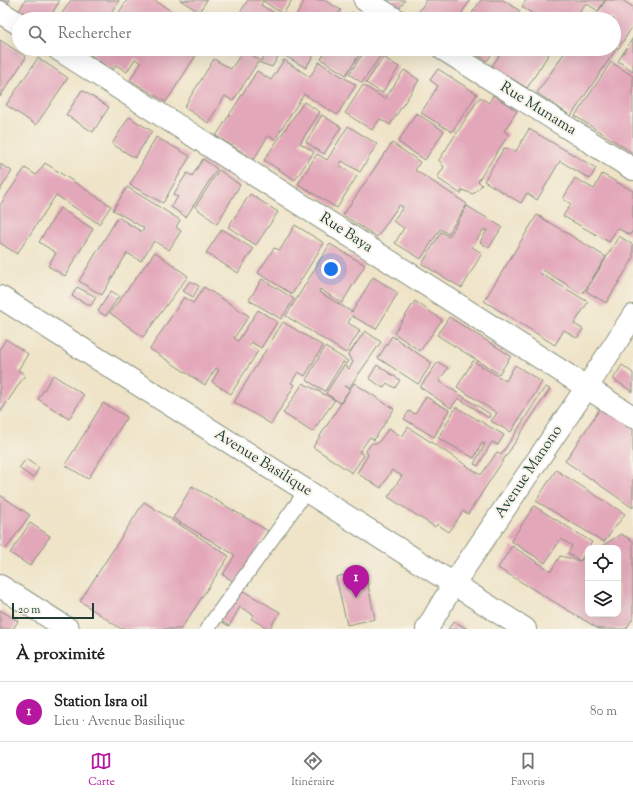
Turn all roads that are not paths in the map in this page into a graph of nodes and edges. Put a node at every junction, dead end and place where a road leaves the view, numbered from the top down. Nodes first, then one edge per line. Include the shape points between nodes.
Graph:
1 (365, 0) edge
2 (0, 12) edge
3 (384, 12) edge
4 (12, 20) edge
5 (69, 56) edge
6 (454, 56) edge
7 (633, 169) edge
8 (0, 297) edge
9 (633, 316) edge
10 (587, 387) junction
11 (633, 417) edge
12 (306, 490) junction
13 (454, 583) junction
14 (0, 586) edge
15 (68, 629) edge
16 (207, 629) edge
17 (426, 629) edge
18 (525, 629) edge

1 - 3 street
2 - 4 street
5 - 10 street, Rue Baya
6 - 7 street, Rue Munama
8 - 12 street, Avenue Basilique
9 - 10 street, Avenue Manono
10 - 11 street, Rue Baya
10 - 13 street, Avenue Manono
12 - 13 street, Avenue Basilique
12 - 16 lane
13 - 17 street, Avenue Manono
13 - 18 street, Avenue Basilique
14 - 15 street

